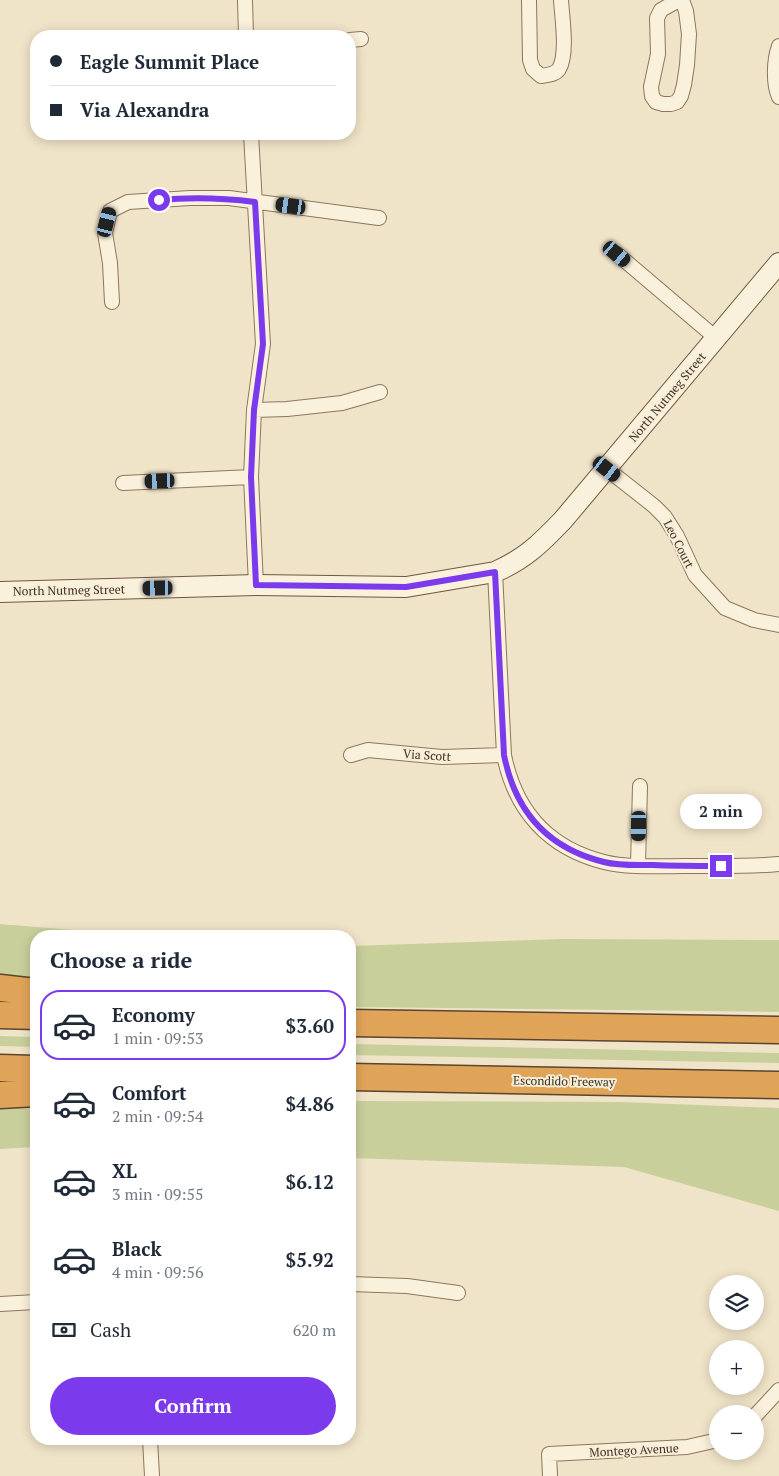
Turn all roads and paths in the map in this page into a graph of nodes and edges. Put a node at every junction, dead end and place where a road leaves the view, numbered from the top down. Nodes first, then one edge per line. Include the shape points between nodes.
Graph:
1 (245, 0) edge
2 (529, 0) edge
3 (561, 0) edge
4 (680, 0) edge
5 (246, 30) edge
6 (779, 46) edge
7 (779, 97) edge
8 (251, 140) edge
9 (255, 202) junction
10 (379, 218) dead end
11 (617, 254) dead end
12 (779, 263) edge
13 (112, 302) dead end
14 (716, 338) junction
15 (380, 392) dead end
16 (254, 410) junction
17 (607, 469) junction
18 (251, 477) junction
19 (123, 483) dead end
20 (495, 572) junction
21 (256, 585) junction
22 (0, 592) edge
23 (779, 625) edge
24 (351, 755) dead end
25 (504, 755) junction
26 (640, 786) dead end
27 (779, 864) edge
28 (638, 865) junction
29 (0, 988) edge
30 (30, 991) edge
31 (0, 1015) edge
32 (30, 1016) edge
33 (356, 1023) edge
34 (779, 1030) edge
35 (0, 1068) edge
36 (30, 1069) edge
37 (356, 1076) edge
38 (779, 1085) edge
39 (30, 1093) edge
40 (0, 1095) edge
41 (356, 1284) edge
42 (458, 1293) dead end
43 (30, 1302) edge
44 (0, 1304) edge
45 (779, 1390) edge
46 (764, 1406) edge
47 (709, 1442) edge
48 (150, 1445) edge
49 (152, 1476) edge
50 (550, 1476) edge

1 - 5 street
2 - 3 street via 530,60 533,69 541,76 559,69 562,58
4 - 4 street via 660,10 657,18 658,54 651,87 656,102 663,104 677,102 681,96 688,65 689,34 686,11
6 - 7 street via 775,77
8 - 9 street
9 - 10 street
9 - 13 street via 190,198 128,202 110,210 104,233 110,263
9 - 16 street via 263,344
11 - 14 street
12 - 14 street, North Nutmeg Street
14 - 17 street, North Nutmeg Street
15 - 16 street via 342,402
16 - 18 street
17 - 20 street, North Nutmeg Street via 535,549
17 - 23 street, Leo Court via 665,517 695,575 725,608 754,620
18 - 19 street
18 - 21 street
20 - 21 street, North Nutmeg Street via 406,587
20 - 25 street
21 - 22 street, North Nutmeg Street
24 - 25 street, Via Scott via 368,750 442,758
25 - 28 street via 519,802 545,833 584,856 605,863
26 - 28 street
27 - 28 street
29 - 30 highway
31 - 32 highway
33 - 34 highway
35 - 36 highway
37 - 38 highway, Escondido Freeway
39 - 40 highway
41 - 42 street via 407,1286
43 - 44 street
45 - 46 street
47 - 50 street, Montego Avenue via 687,1447 549,1454
48 - 49 street

